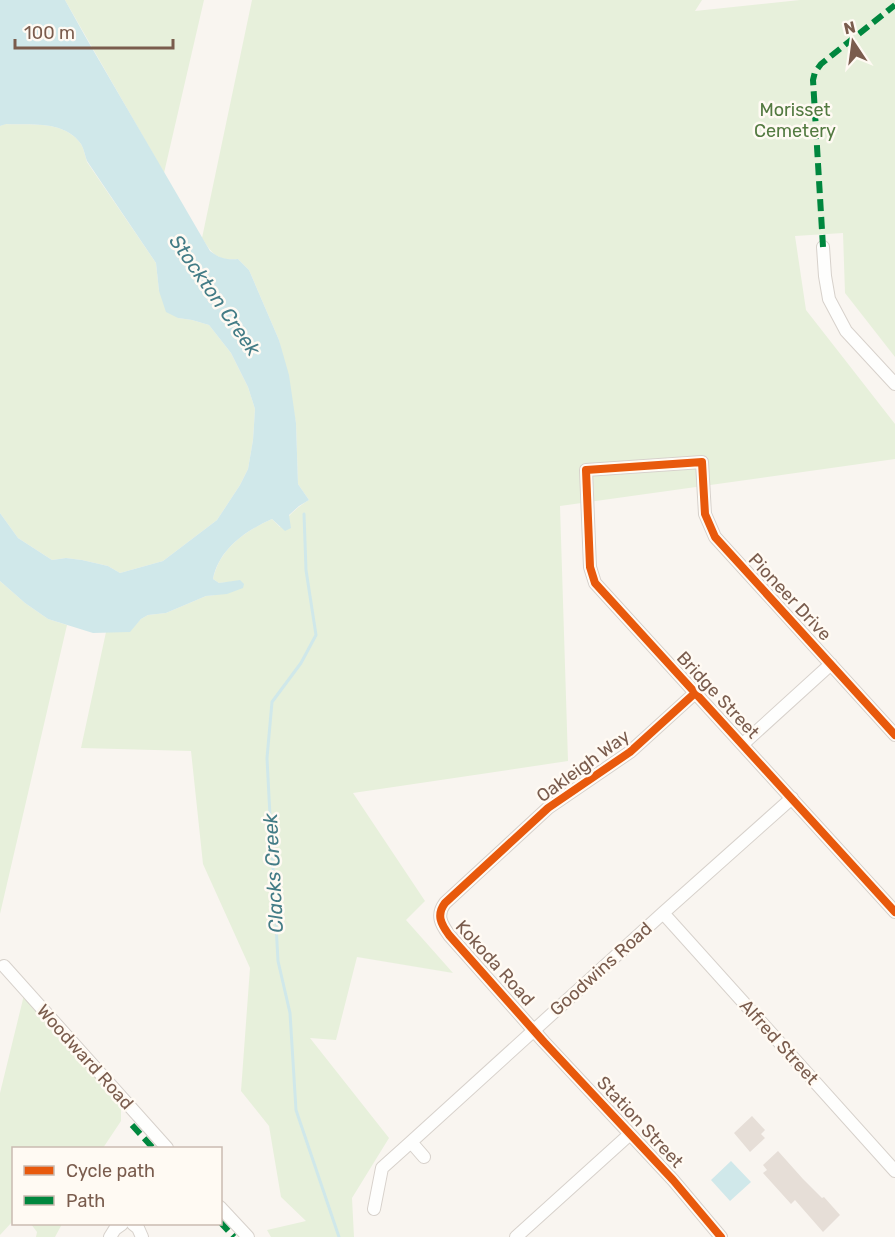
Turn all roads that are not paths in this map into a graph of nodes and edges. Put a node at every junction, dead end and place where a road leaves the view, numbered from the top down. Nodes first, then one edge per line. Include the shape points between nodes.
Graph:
1 (823, 247) dead end
2 (895, 384) edge
3 (702, 462) joint
4 (831, 664) junction
5 (695, 693) junction
6 (895, 734) edge
7 (743, 744) junction
8 (792, 798) junction
9 (895, 912) edge
10 (663, 913) junction
11 (440, 914) joint
12 (4, 966) dead end
13 (534, 1030) junction
14 (630, 1134) junction
15 (411, 1142) junction
16 (165, 1147) edge
17 (424, 1157) dead end
18 (895, 1171) edge
19 (222, 1209) edge
20 (375, 1209) dead end
21 (121, 1225) edge
22 (719, 1236) edge
23 (110, 1237) edge
24 (248, 1237) edge
25 (516, 1237) edge

1 - 2 street via 829,299 846,331
3 - 4 street, Pioneer Drive via 705,514 715,537
3 - 5 street, Bridge Street via 586,470 590,567 595,583
4 - 6 street, Pioneer Drive
4 - 7 street
5 - 7 street, Bridge Street
5 - 11 street, Oakleigh Way via 630,752 548,808 445,903
7 - 8 street, Bridge Street
8 - 9 street, Bridge Street
8 - 10 street, Goodwins Road
10 - 13 street, Goodwins Road
10 - 18 street, Alfred Street
11 - 13 street, Kokoda Road via 449,935
12 - 16 street, Woodward Road
13 - 14 street, Station Street
13 - 15 street, Goodwins Road
14 - 22 street, Station Street
14 - 25 street
15 - 17 street
15 - 20 street, Goodwins Road via 382,1168
19 - 24 street
21 - 23 street

